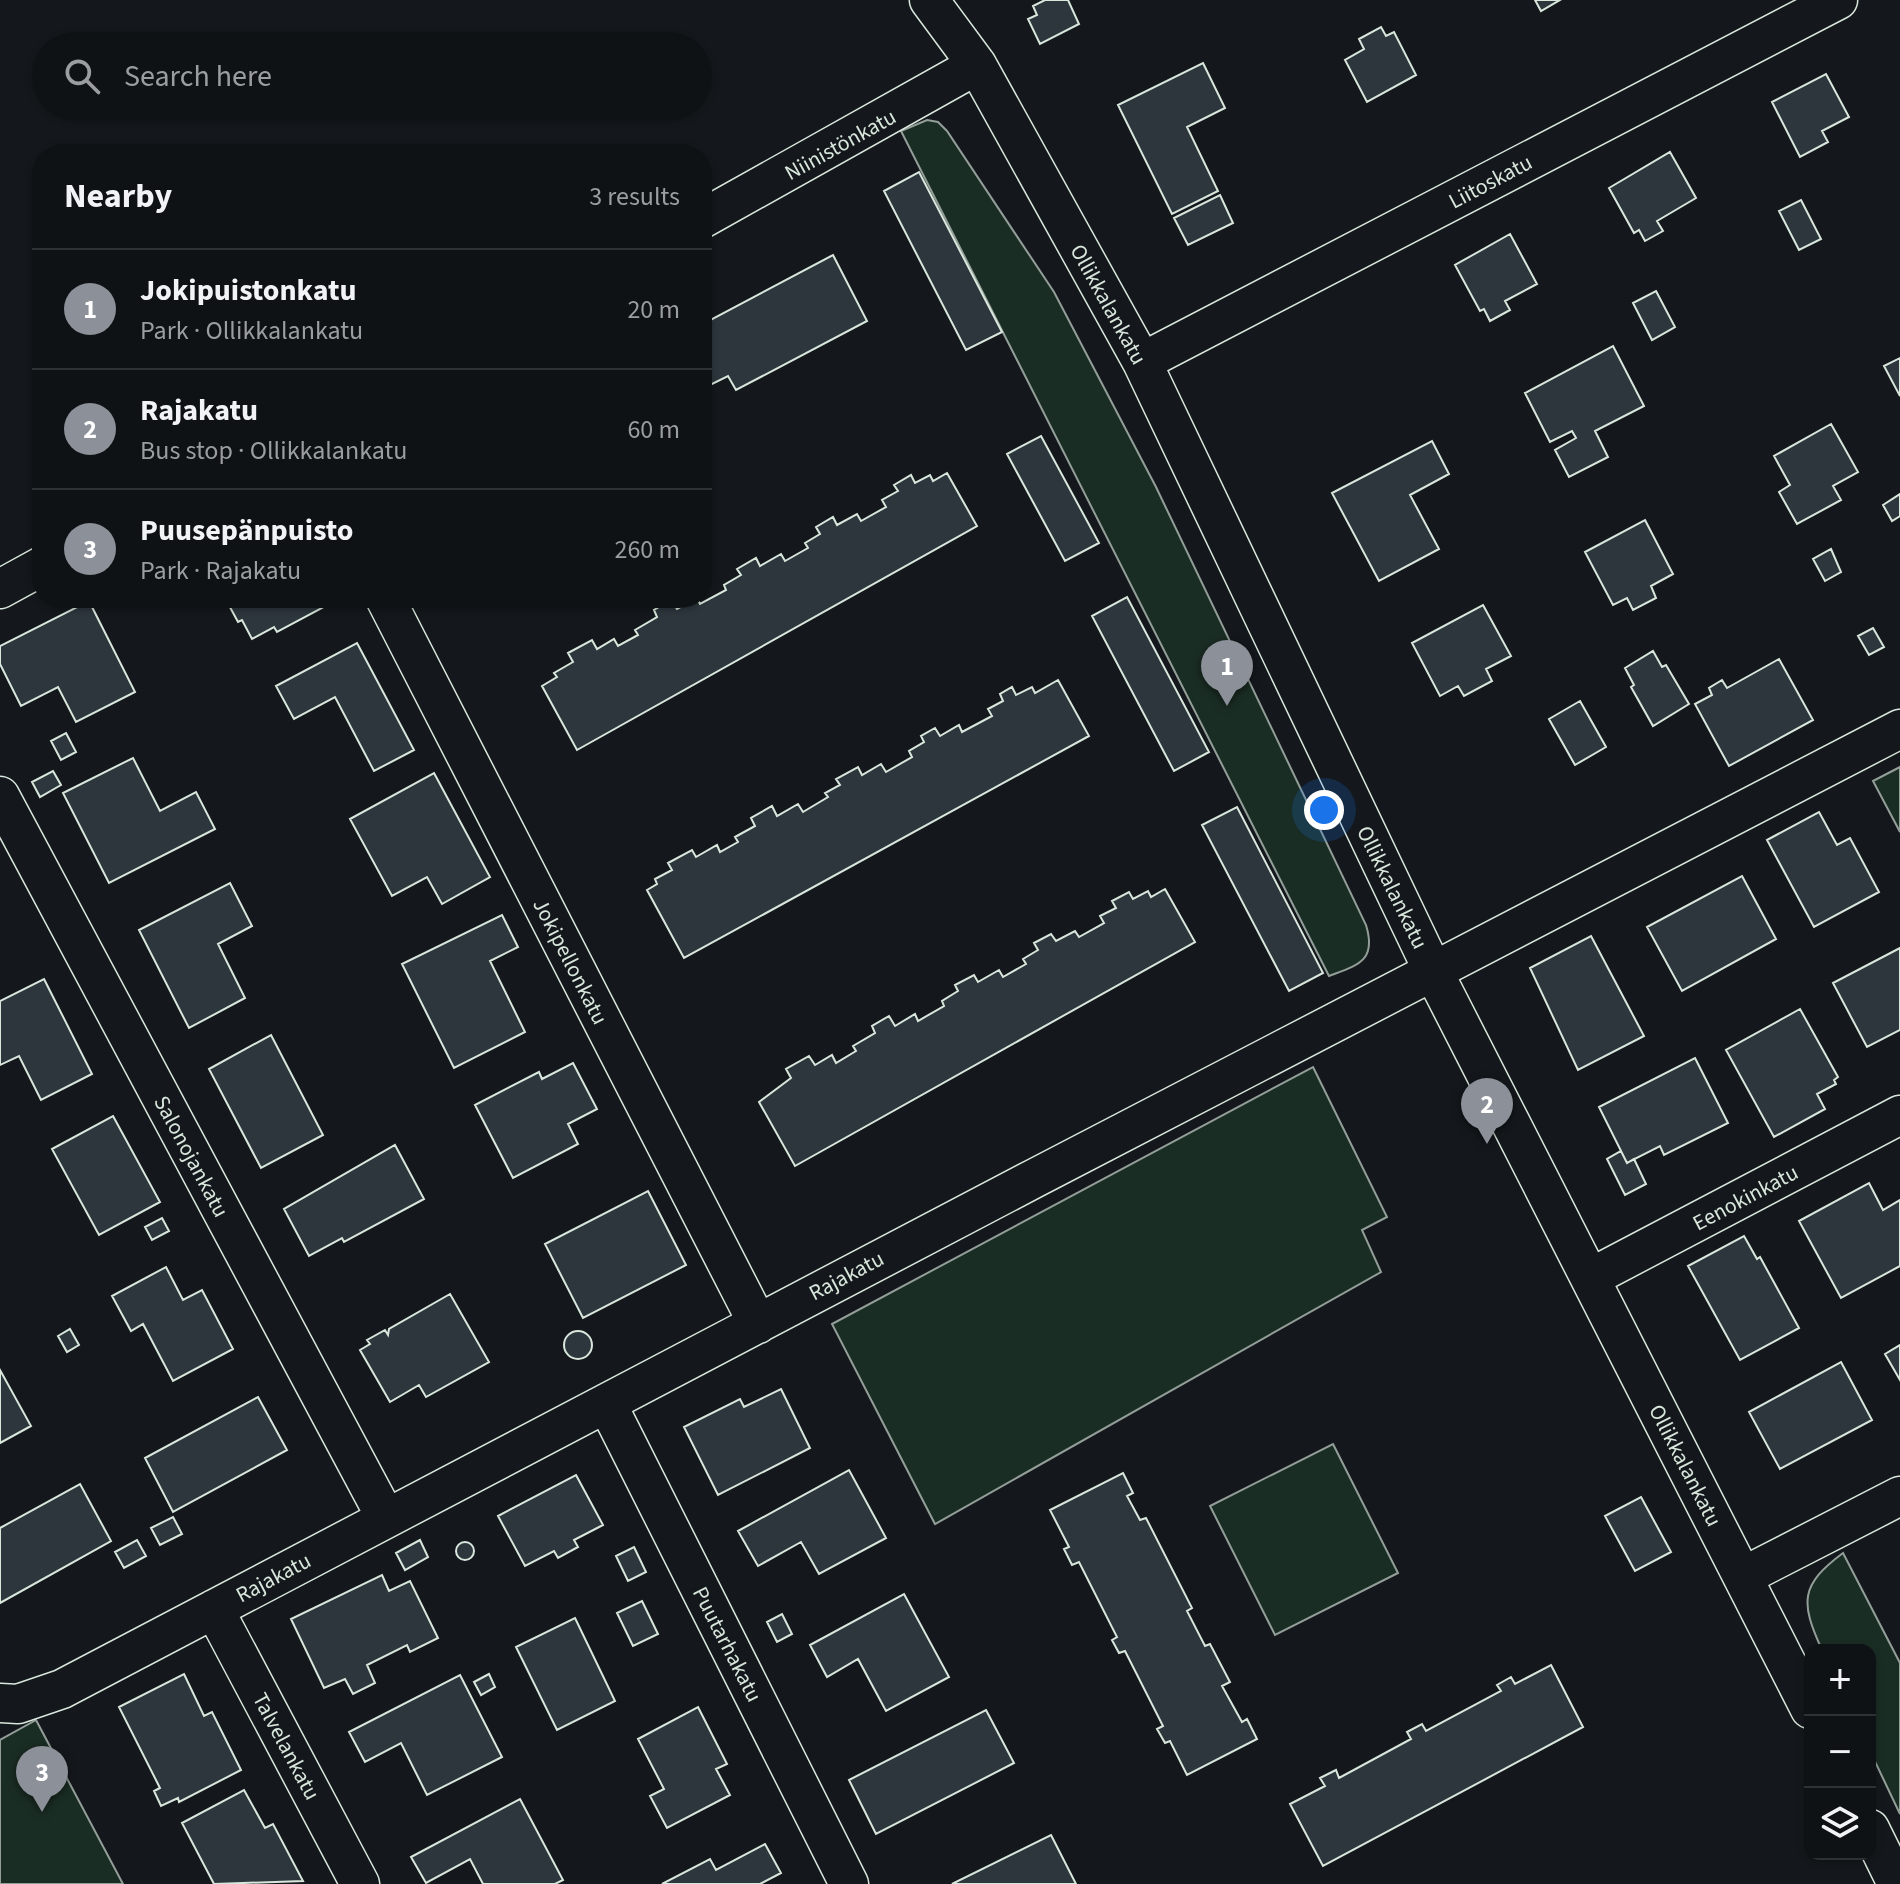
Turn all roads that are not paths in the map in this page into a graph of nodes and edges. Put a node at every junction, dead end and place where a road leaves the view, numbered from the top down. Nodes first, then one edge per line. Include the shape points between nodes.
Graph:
1 (929, 0) edge
2 (1838, 0) edge
3 (977, 65) junction
4 (712, 213) edge
5 (1142, 362) junction
6 (32, 571) edge
7 (0, 589) edge
8 (390, 608) edge
9 (1900, 729) edge
10 (0, 796) edge
11 (1433, 971) junction
12 (1900, 1115) edge
13 (1590, 1278) junction
14 (758, 1324) junction
15 (607, 1404) junction
16 (1900, 1496) edge
17 (385, 1516) junction
18 (1744, 1576) junction
19 (214, 1609) junction
20 (1804, 1697) edge
21 (2, 1704) edge
22 (1876, 1841) edge
23 (360, 1884) edge
24 (849, 1884) edge
25 (1897, 1884) edge

1 - 3 street, Ollikkalankatu
2 - 5 street, Liitoskatu
3 - 4 street, Niinistönkatu
3 - 5 street, Ollikkalankatu
5 - 11 street, Ollikkalankatu
6 - 7 street
8 - 14 street, Jokipellonkatu
9 - 11 street, Rajakatu
10 - 17 street, Salonojankatu
11 - 13 street, Ollikkalankatu
11 - 14 street, Rajakatu
12 - 13 street, Eenokinkatu
13 - 18 street, Ollikkalankatu
14 - 15 street, Rajakatu
15 - 17 street, Rajakatu
15 - 24 street, Puutarhakatu
16 - 18 street
17 - 19 street, Rajakatu
18 - 20 street, Ollikkalankatu
19 - 21 street, Rajakatu via 62,1689
19 - 23 street, Talvelankatu
22 - 25 street

